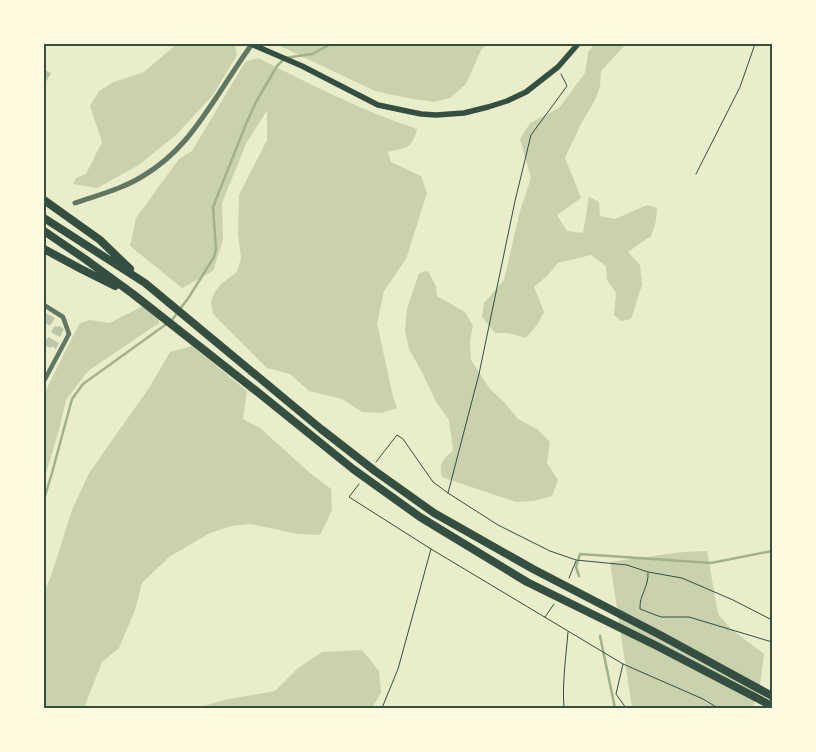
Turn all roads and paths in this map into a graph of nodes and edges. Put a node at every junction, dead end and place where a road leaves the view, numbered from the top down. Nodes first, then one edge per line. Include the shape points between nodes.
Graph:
1 (251, 44) edge
2 (578, 44) edge
3 (755, 44) edge
4 (558, 67) junction
5 (696, 174) dead end
6 (44, 200) edge
7 (75, 203) dead end
8 (44, 218) edge
9 (44, 231) edge
10 (44, 249) edge
11 (120, 263) junction
12 (108, 279) junction
13 (44, 306) edge
14 (44, 381) edge
15 (376, 462) dead end
16 (361, 482) dead end
17 (448, 493) junction
18 (431, 549) junction
19 (576, 560) junction
20 (648, 572) junction
21 (567, 582) dead end
22 (556, 602) dead end
23 (545, 617) junction
24 (772, 620) edge
25 (568, 631) junction
26 (772, 642) edge
27 (623, 664) junction
28 (772, 696) edge
29 (772, 706) edge
30 (382, 708) edge
31 (564, 708) edge
32 (626, 708) edge
33 (718, 708) edge

1 - 4 main road via 378,105 421,114 464,113 488,108 526,92
1 - 7 street via 197,127 175,152 133,182
2 - 4 main road
3 - 5 path via 740,87
4 - 17 path via 567,86 530,135 479,374
6 - 11 highway via 100,240
8 - 11 highway
9 - 12 highway
10 - 12 highway
11 - 28 highway via 321,429 434,512 533,569
12 - 29 highway via 133,294 353,469 429,522 527,582
13 - 14 street via 63,316 69,334
15 - 17 path via 397,435 433,482
16 - 18 path via 349,497
17 - 19 path via 498,525
18 - 23 path
18 - 30 path via 398,669
19 - 20 path via 627,565
19 - 21 path
20 - 24 path via 682,578
20 - 26 path via 640,609 661,617 689,617
22 - 23 path
23 - 25 path
25 - 27 path
25 - 31 path
27 - 32 path via 616,694
27 - 33 path

